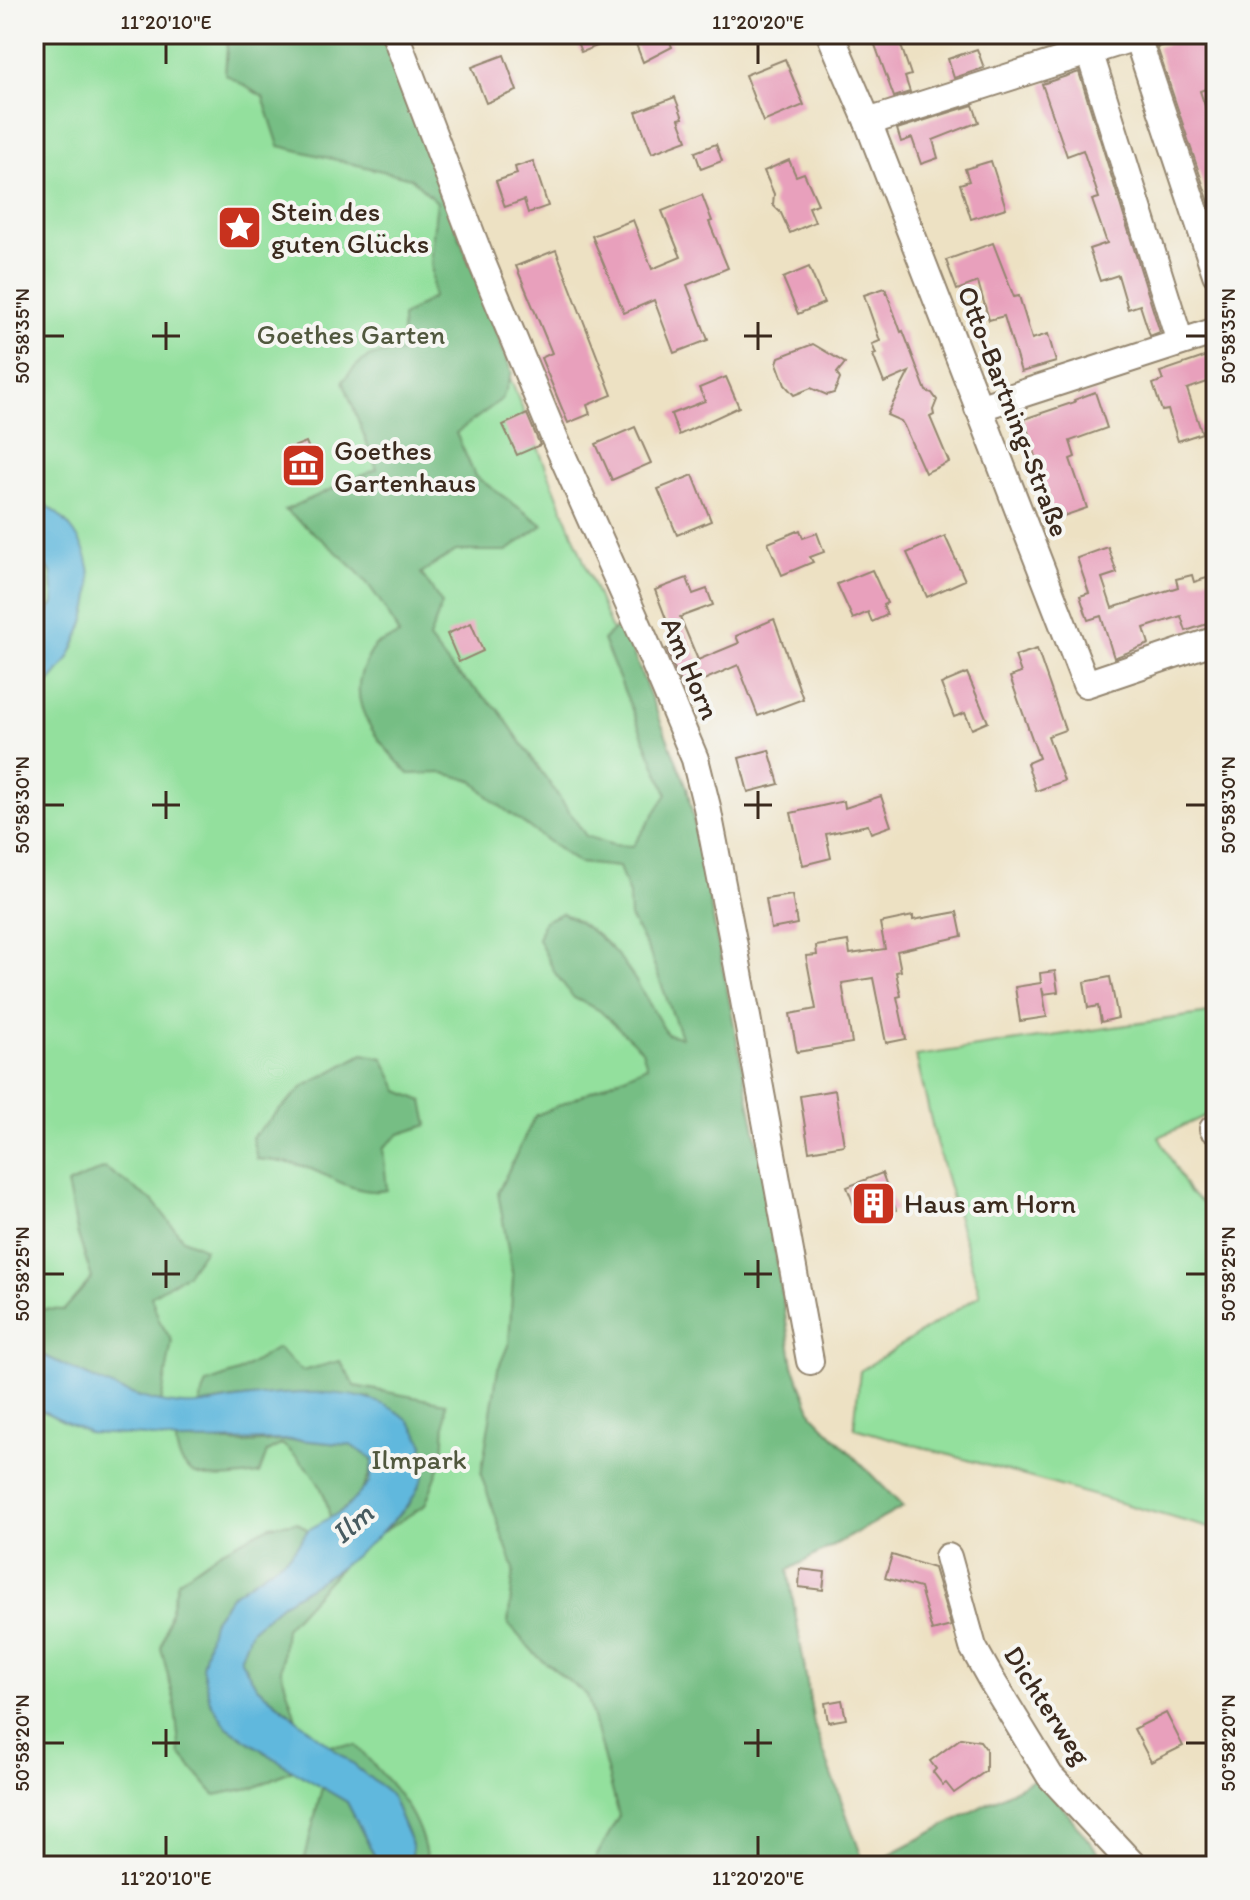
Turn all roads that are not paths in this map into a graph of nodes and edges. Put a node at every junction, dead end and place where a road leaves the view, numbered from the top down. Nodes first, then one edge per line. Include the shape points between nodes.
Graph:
1 (395, 34) edge
2 (830, 34) edge
3 (1140, 35) edge
4 (1089, 51) junction
5 (868, 122) junction
6 (1216, 274) edge
7 (1216, 331) edge
8 (1180, 342) junction
9 (978, 408) junction
10 (1216, 640) edge
11 (810, 1361) dead end
12 (948, 1557) dead end
13 (1134, 1866) edge

1 - 11 street, Am Horn via 549,425 695,759
2 - 5 street, Otto-Bartning-Straße
3 - 4 street
3 - 6 street
4 - 5 street
4 - 8 street
5 - 9 street, Otto-Bartning-Straße
7 - 8 street
8 - 9 street
9 - 10 street, Otto-Bartning-Straße via 1086,684
12 - 13 street, Dichterweg via 973,1647 992,1681 1050,1776

